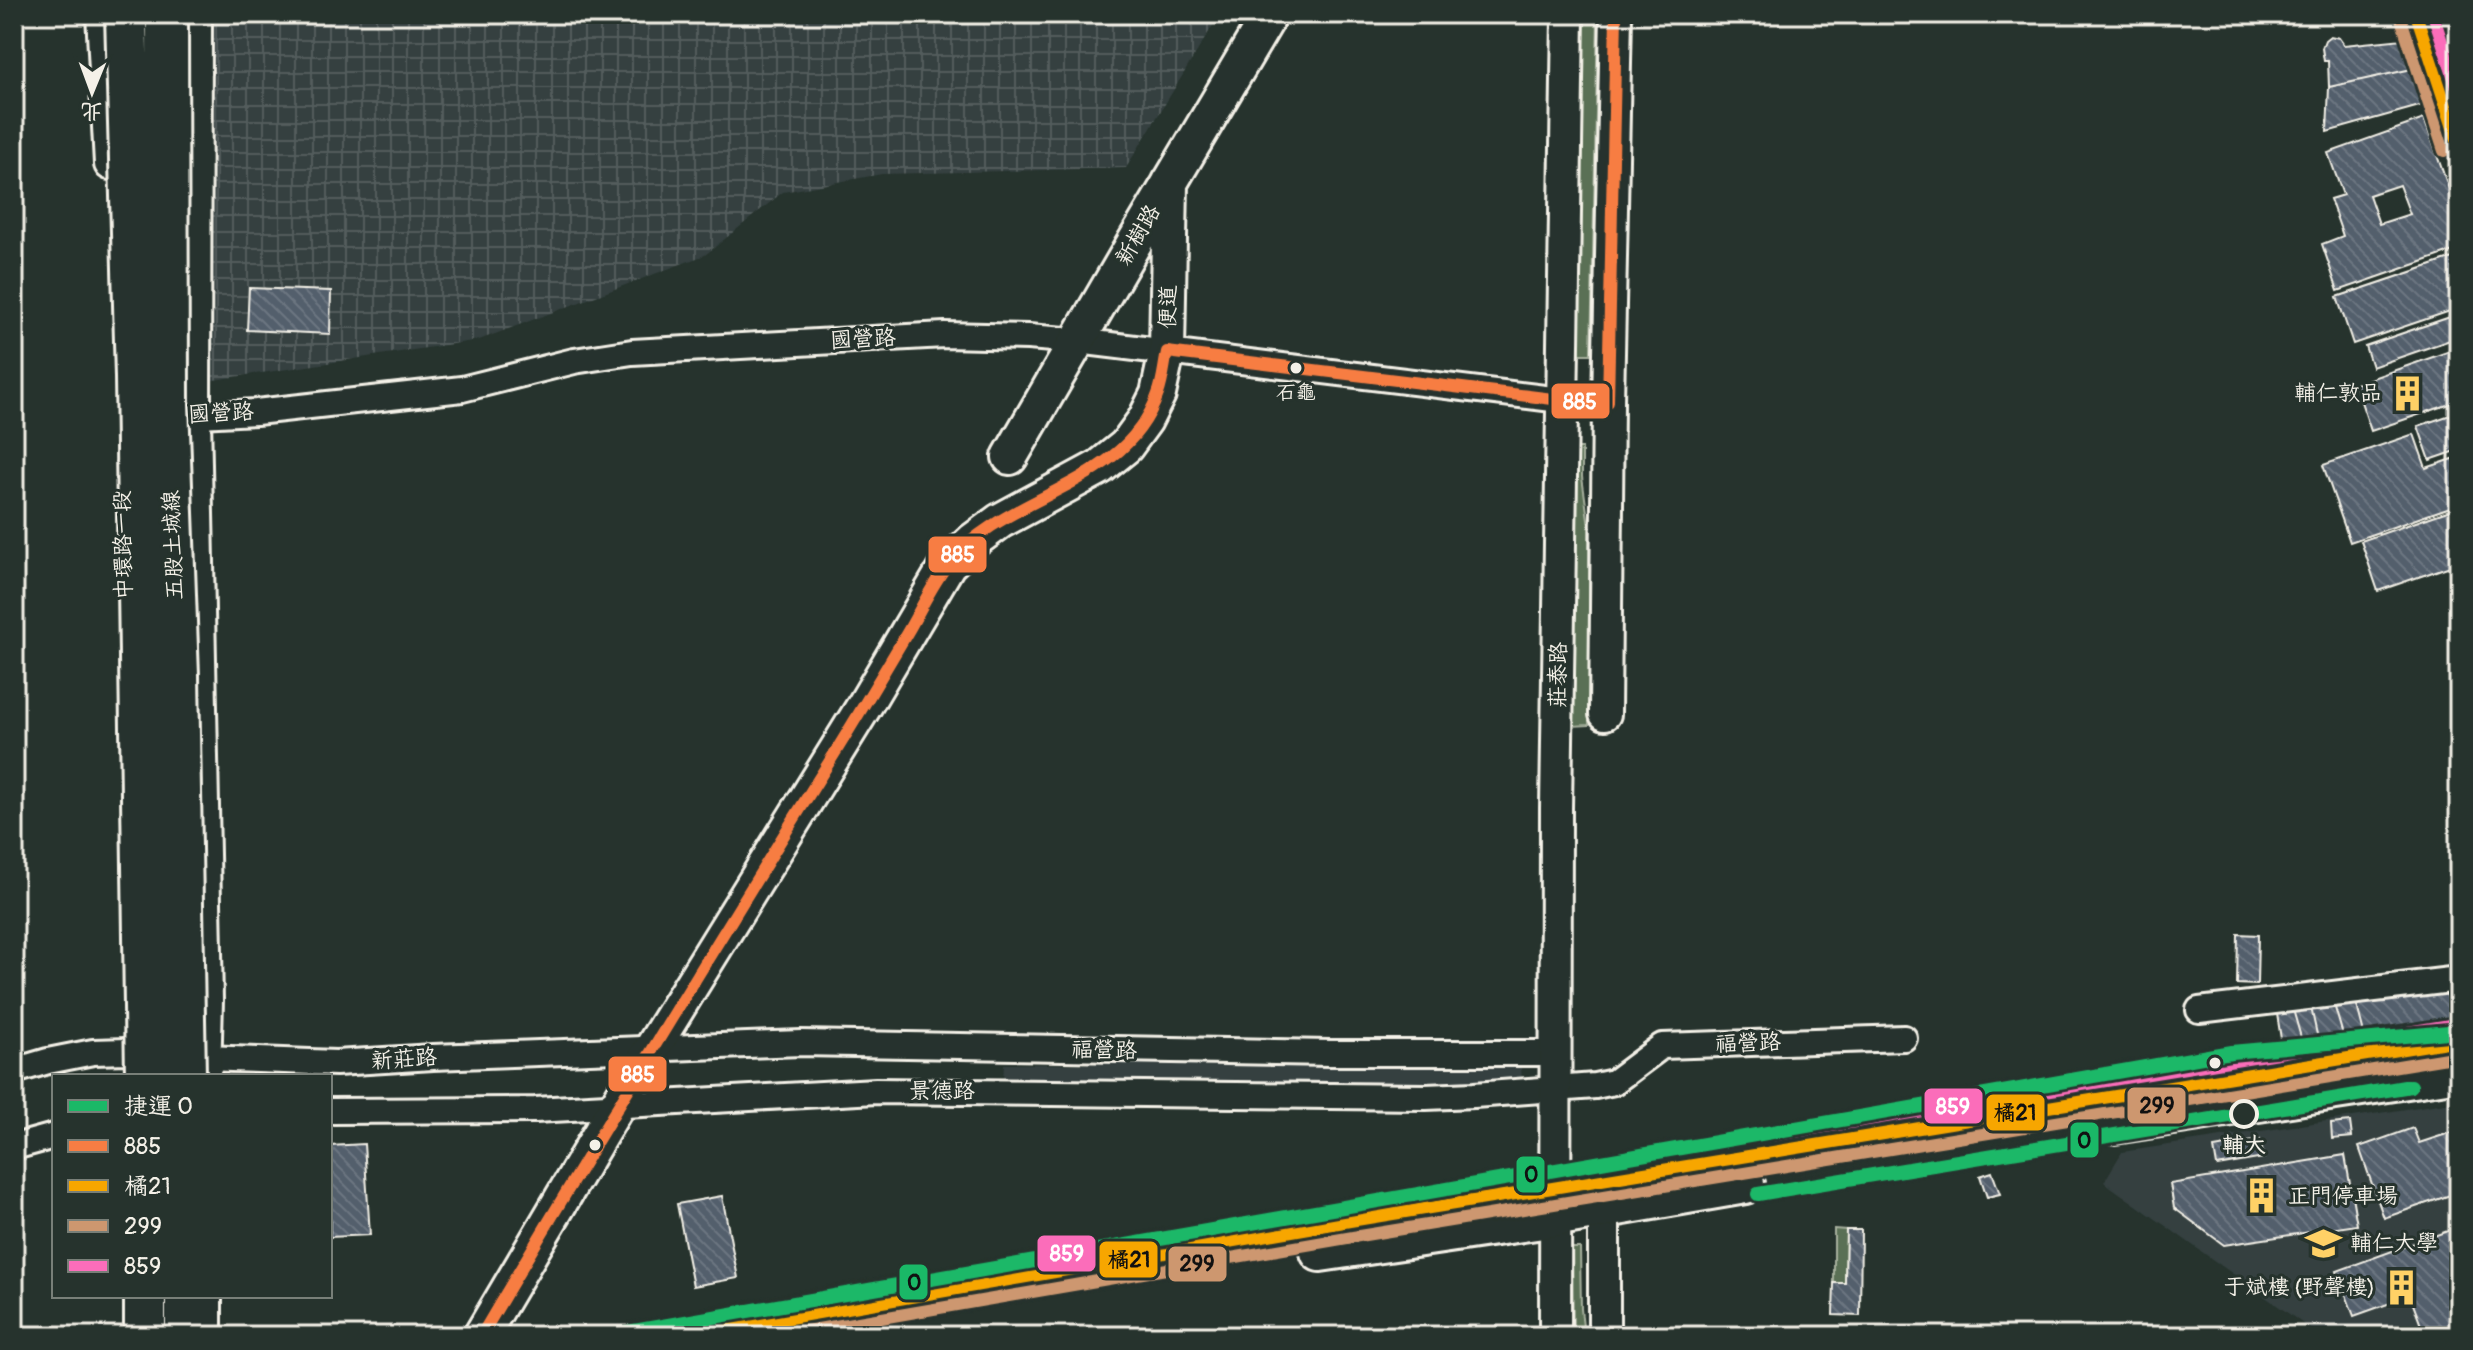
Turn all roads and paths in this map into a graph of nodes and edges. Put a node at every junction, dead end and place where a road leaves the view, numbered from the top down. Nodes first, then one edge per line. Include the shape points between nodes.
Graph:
1 (102, 14) edge
2 (126, 14) edge
3 (167, 14) edge
4 (196, 14) edge
5 (1270, 14) edge
6 (1568, 14) edge
7 (1616, 14) edge
8 (2416, 14) edge
9 (2459, 146) edge
10 (1170, 182) junction
11 (1078, 341) junction
12 (1167, 352) junction
13 (1561, 400) junction
14 (1608, 402) junction
15 (120, 415) junction
16 (195, 416) junction
17 (1010, 457) dead end
18 (126, 712) junction
19 (201, 713) junction
20 (1605, 714) dead end
21 (128, 809) junction
22 (202, 815) junction
23 (2459, 979) edge
24 (2199, 1010) dead end
25 (1904, 1038) dead end
26 (2459, 1040) edge
27 (652, 1048) junction
28 (1555, 1053) junction
29 (134, 1068) edge
30 (198, 1070) edge
31 (14, 1071) edge
32 (2459, 1071) edge
33 (1555, 1088) junction
34 (616, 1107) junction
35 (332, 1111) edge
36 (52, 1137) edge
37 (14, 1147) edge
38 (1604, 1192) junction
39 (1554, 1202) junction
40 (129, 1298) edge
41 (145, 1298) edge
42 (186, 1298) edge
43 (206, 1298) edge
44 (129, 1336) edge
45 (145, 1336) edge
46 (186, 1336) edge
47 (206, 1336) edge
48 (481, 1336) edge
49 (686, 1336) edge
50 (821, 1336) edge
51 (1555, 1336) edge
52 (1604, 1336) edge

1 - 15 street, 中環路一段
2 - 29 highway, 五股土城線, bridge via 135,346
3 - 30 highway, 五股土城線, bridge via 168,404
4 - 16 street
5 - 10 main road, 新樹路
6 - 13 street, 莊泰路
7 - 14 street
8 - 9 street
10 - 11 main road, 新樹路
10 - 12 main road, 便道
11 - 12 street, 國營路
11 - 16 street, 國營路 via 945,335 632,352 451,391
11 - 17 main road, 新樹路
12 - 13 street, 國營路
12 - 27 main road, 便道 via 1158,394 1126,446 1100,467 1000,521 948,564
13 - 14 street, 國營路
13 - 28 street, 莊泰路
14 - 20 street
15 - 16 street, 國營路
15 - 18 street, 中環路一段
16 - 19 street
18 - 19 street
18 - 21 street, 中環路一段
19 - 22 street
21 - 22 street via 150,773 166,769 182,772 195,788
21 - 29 street, 中環路一段
22 - 30 street via 207,1000
23 - 24 street
25 - 33 street, 福營路 via 1662,1046 1614,1082
26 - 38 main road via 1712,1163
27 - 28 street, 福營路 via 801,1043
27 - 30 street, 新莊路
27 - 34 main road
28 - 33 street, 莊泰路
29 - 30 street, 新莊路
29 - 31 street, 新莊路 via 93,1052
32 - 38 main road
33 - 34 street, 景德路 via 1426,1097 876,1091
33 - 39 street, 莊泰路
34 - 35 street, 景德路
34 - 48 main road
36 - 37 street
38 - 39 main road
38 - 52 street
39 - 49 main road via 996,1280
39 - 50 main road
39 - 51 street, 莊泰路
40 - 44 street
41 - 45 highway
42 - 46 highway
43 - 47 street

